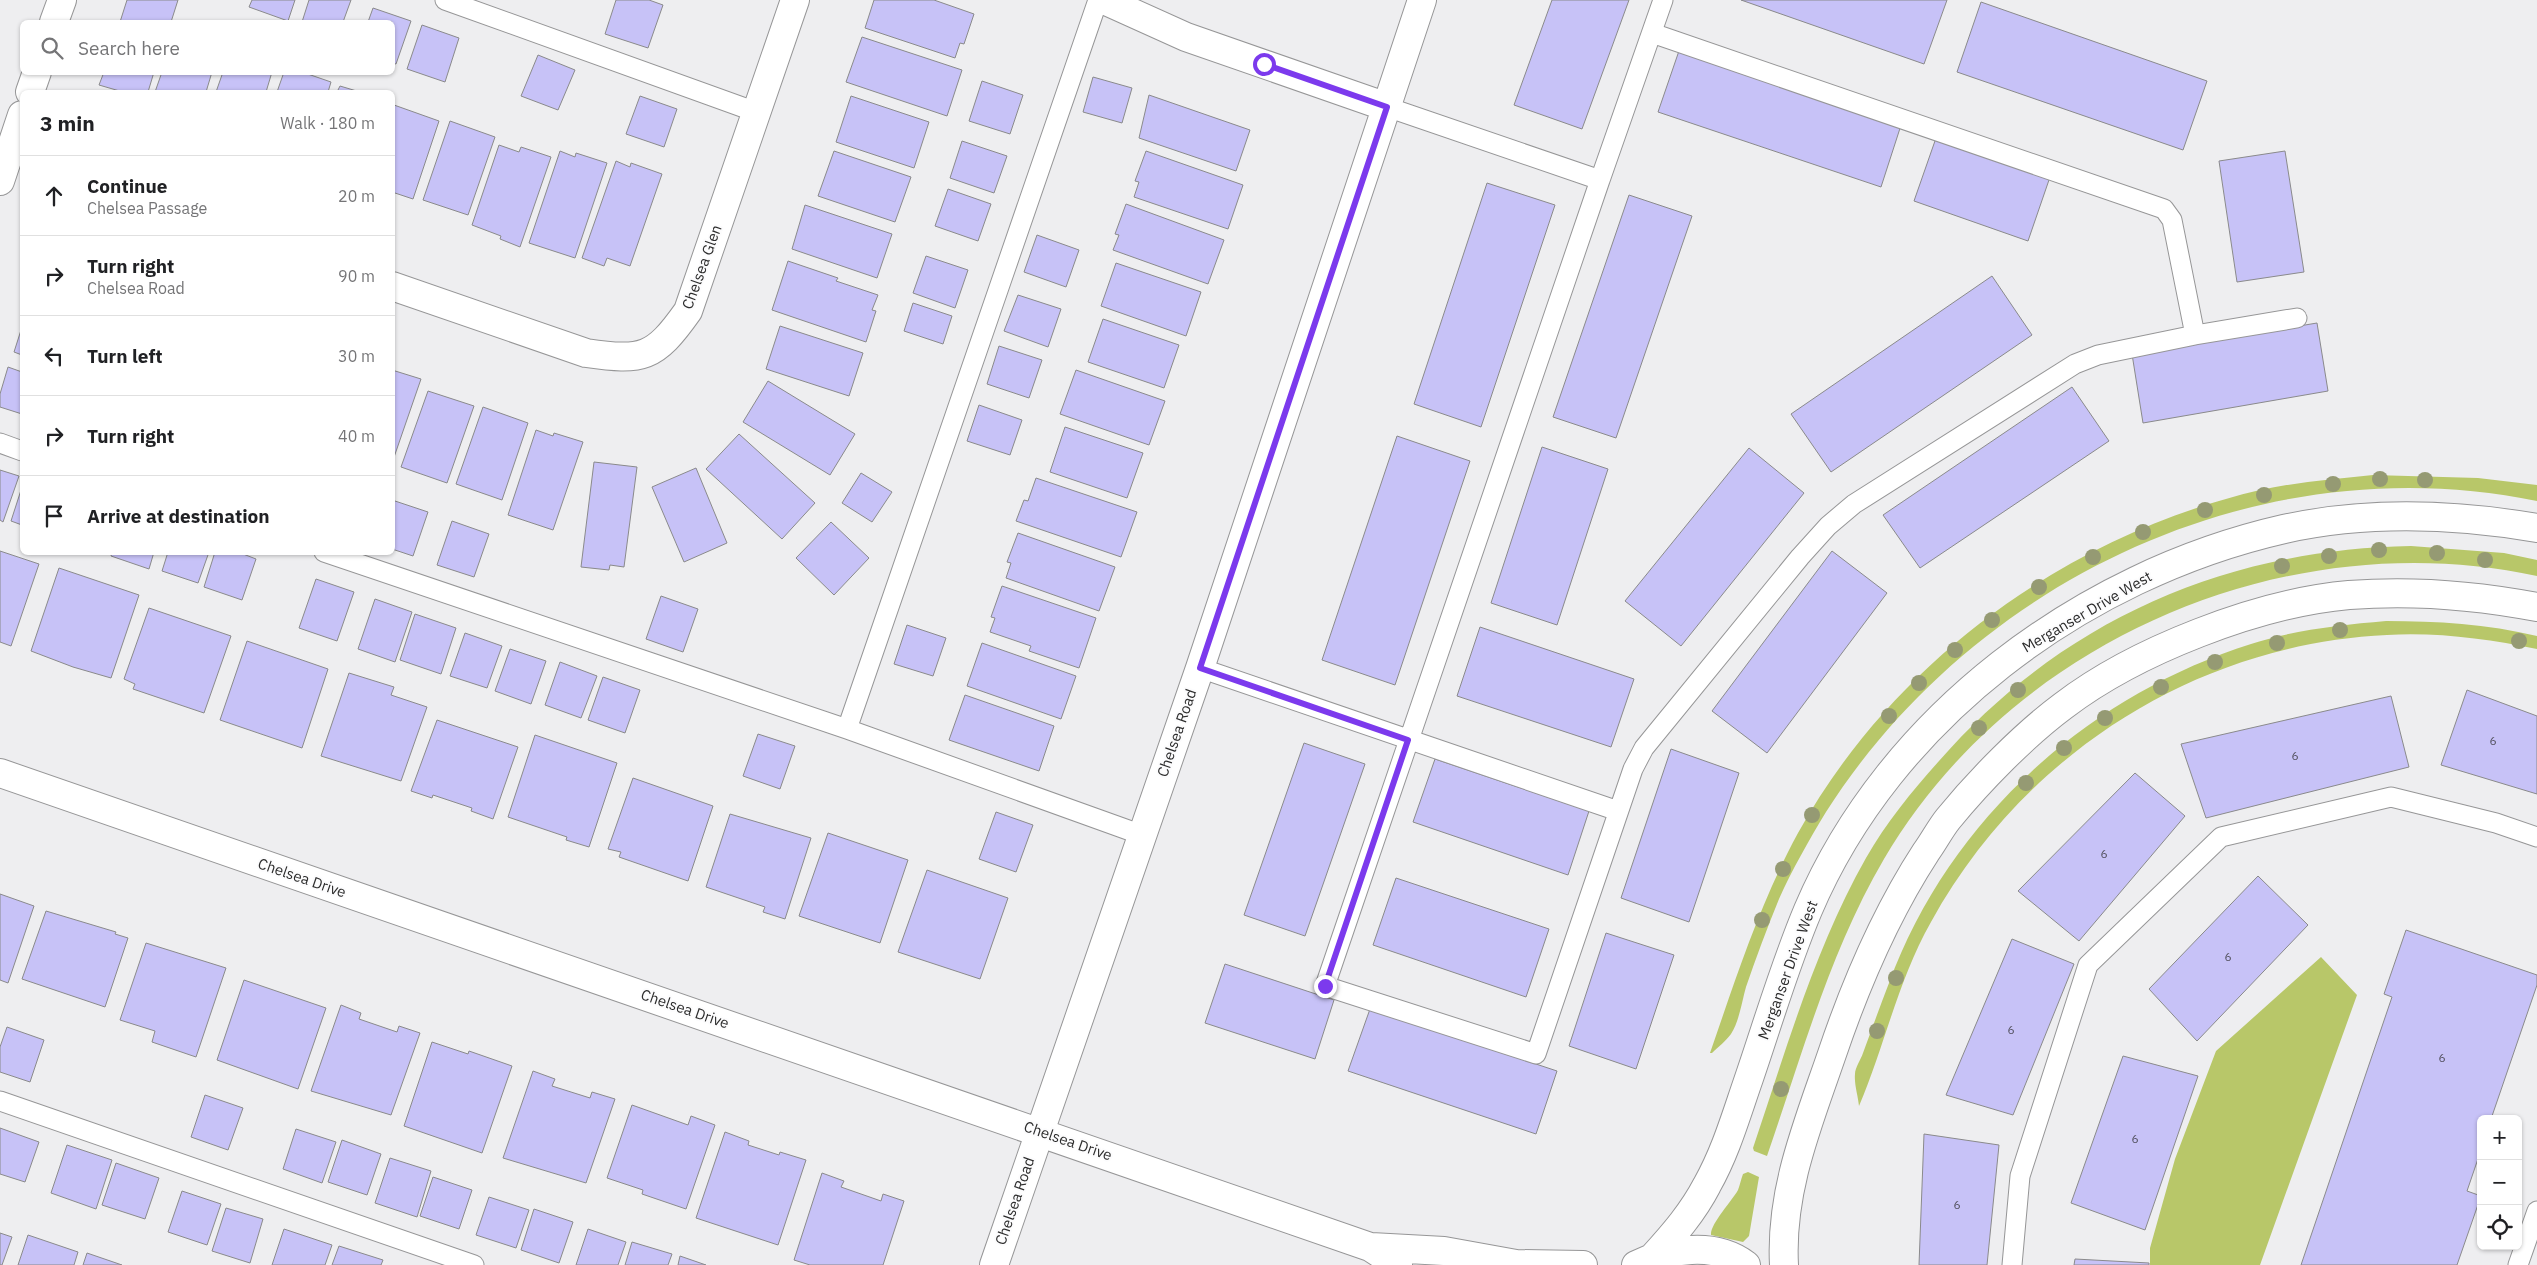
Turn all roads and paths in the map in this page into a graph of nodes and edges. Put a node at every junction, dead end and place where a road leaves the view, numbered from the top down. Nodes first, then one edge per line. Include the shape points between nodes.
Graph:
1 (62, 0) edge
2 (445, 0) edge
3 (795, 0) edge
4 (1098, 0) edge
5 (1104, 0) edge
6 (1422, 0) edge
7 (1663, 0) edge
8 (55, 20) edge
9 (1652, 33) junction
10 (36, 75) edge
11 (31, 90) edge
12 (1387, 107) junction
13 (756, 112) junction
14 (20, 128) edge
15 (16, 154) edge
16 (1600, 180) junction
17 (0, 181) edge
18 (395, 287) edge
19 (2297, 318) dead end
20 (2195, 335) junction
21 (0, 443) edge
22 (20, 450) edge
23 (2537, 528) edge
24 (333, 555) edge
25 (2537, 607) edge
26 (1200, 668) junction
27 (847, 729) junction
28 (1408, 740) junction
29 (0, 774) edge
30 (1618, 811) junction
31 (1142, 835) junction
32 (2537, 837) edge
33 (0, 1101) edge
34 (1039, 1131) junction
35 (2537, 1211) edge
36 (1370, 1247) junction
37 (1645, 1261) edge
38 (474, 1265) edge
39 (994, 1265) edge
40 (1398, 1265) edge
41 (1583, 1265) edge
42 (1746, 1265) edge
43 (1784, 1265) edge
44 (2012, 1265) edge
45 (2518, 1265) edge

1 - 8 street
2 - 13 lane
3 - 13 street, Chelsea Glen
4 - 27 lane
5 - 12 street via 1186,37
6 - 12 street, Chelsea Road
7 - 9 lane
9 - 16 lane
9 - 20 lane via 2164,209 2172,220
10 - 11 street
12 - 16 lane
12 - 26 street, Chelsea Road
13 - 18 street, Chelsea Glen via 688,311 671,335 647,355 616,358 586,354
14 - 15 street
15 - 17 street
16 - 28 lane
19 - 20 lane
20 - 30 lane via 2098,355 2075,364 1854,504 1828,526 1800,557 1644,748
21 - 22 lane
23 - 37 street, Merganser Drive West via 2484,519 2372,518 2285,529 2221,547 2157,572 2037,637 1988,674 1899,761 1846,837 1810,907 1790,957 1724,1151 1707,1187 1678,1230
24 - 27 lane
25 - 43 street via 2484,596 2412,592 2346,596 2275,608 2200,632 2133,663 2063,706 2005,758 1948,819 1906,884 1868,957 1793,1168 1784,1210
26 - 28 lane
26 - 31 street, Chelsea Road
27 - 31 lane
28 - 30 lane
28 - 30 lane via 1325,986 1536,1054
29 - 34 street, Chelsea Drive
31 - 34 street, Chelsea Road
32 - 44 lane via 2496,823 2391,797 2221,837 2088,965 2020,1176
33 - 38 lane
34 - 36 street, Chelsea Drive
34 - 39 street, Chelsea Road
35 - 45 lane
36 - 40 street, Chelsea Drive
36 - 41 street, Chelsea Drive via 1444,1251 1516,1264
37 - 42 street, Merganser Drive West via 1684,1250 1714,1252

